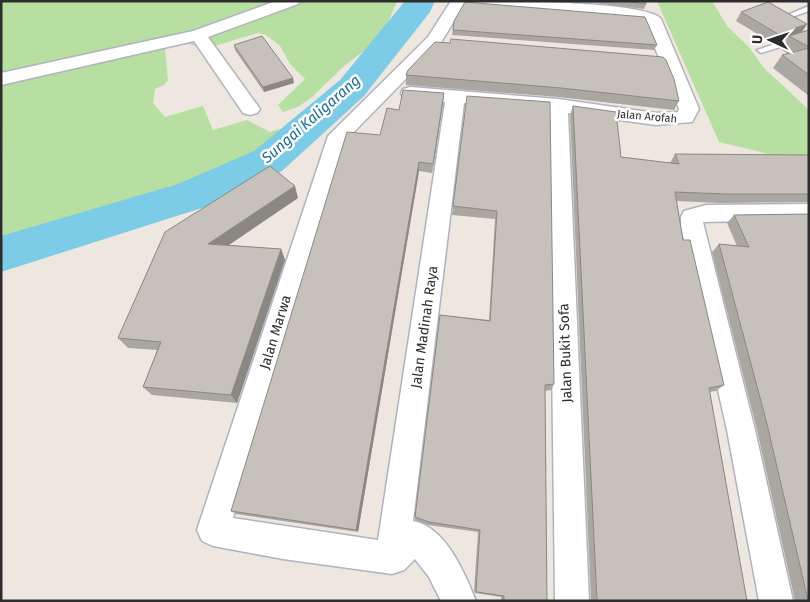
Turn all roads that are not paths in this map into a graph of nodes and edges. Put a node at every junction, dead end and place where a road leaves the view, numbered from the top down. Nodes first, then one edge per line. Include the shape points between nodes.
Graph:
1 (292, 1) edge
2 (459, 1) edge
3 (466, 1) edge
4 (809, 8) edge
5 (789, 16) edge
6 (198, 35) junction
7 (809, 36) edge
8 (761, 50) dead end
9 (651, 58) edge
10 (671, 60) junction
11 (1, 78) edge
12 (382, 90) junction
13 (455, 97) junction
14 (558, 105) junction
15 (250, 109) dead end
16 (809, 212) edge
17 (392, 558) junction
18 (459, 601) edge
19 (572, 601) edge
20 (776, 601) edge

1 - 6 street
2 - 12 street, Jalan Marwa via 444,40
3 - 10 street, Jalan Arofah via 649,16
4 - 5 lane
6 - 11 street
6 - 15 street
7 - 8 lane
9 - 10 street
10 - 14 street, Jalan Arofah via 689,109 685,118 656,119
12 - 13 street, Jalan Arofah
12 - 17 street, Jalan Marwa via 338,136 213,530
13 - 14 street, Jalan Arofah
13 - 17 street, Jalan Madinah Raya
14 - 19 street, Jalan Bukit Sofa
16 - 20 street via 706,213 692,217
17 - 18 street via 414,537 426,545 437,560

